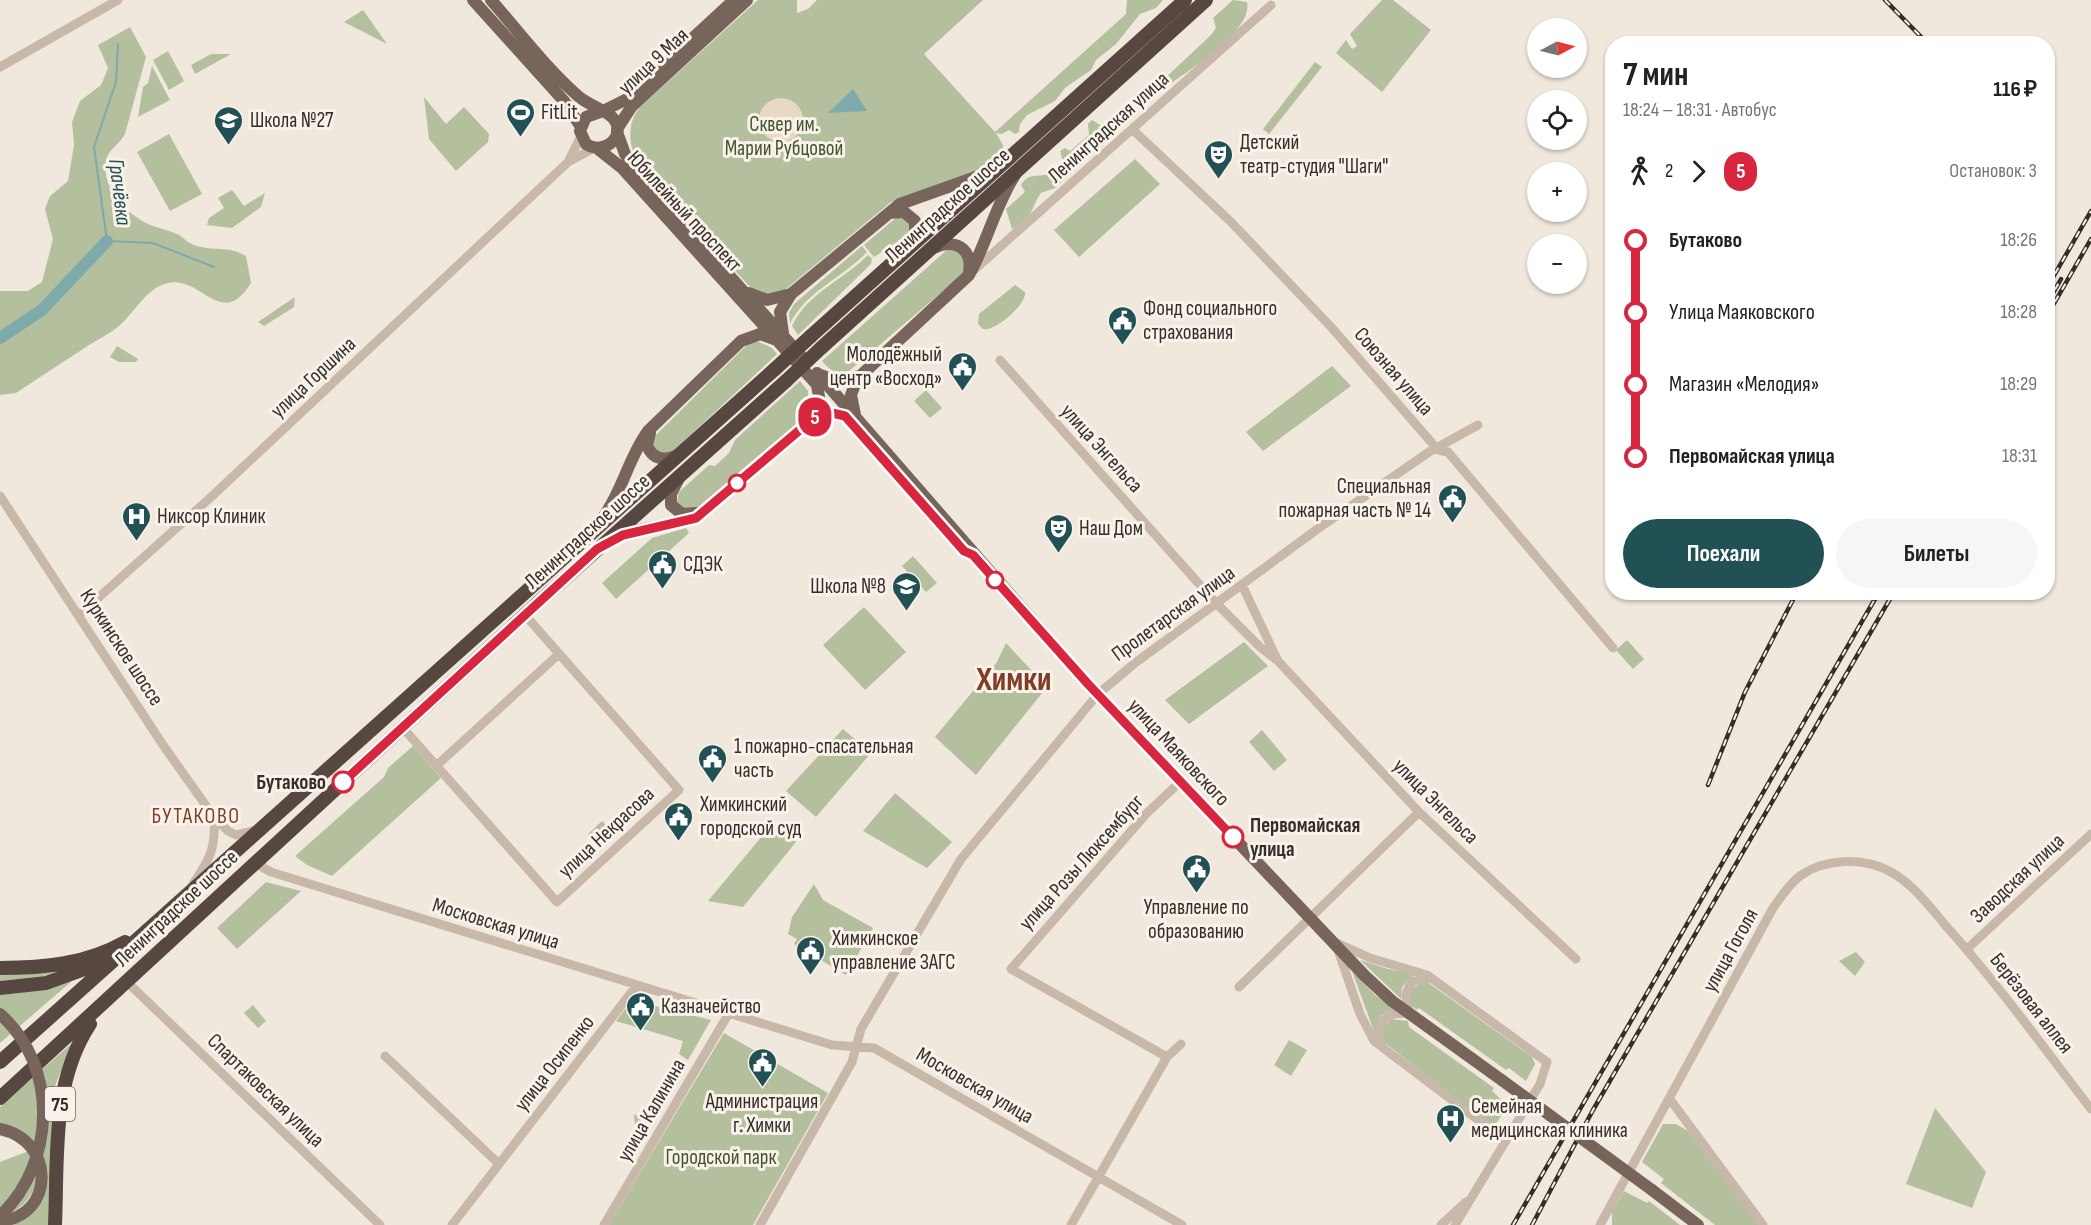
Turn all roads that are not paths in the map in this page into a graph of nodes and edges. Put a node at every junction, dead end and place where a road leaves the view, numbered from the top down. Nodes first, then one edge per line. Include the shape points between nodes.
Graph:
1 (118, 0) edge
2 (473, 0) edge
3 (490, 0) edge
4 (734, 0) edge
5 (747, 0) edge
6 (1185, 0) edge
7 (1206, 0) edge
8 (1271, 5) dead end
9 (0, 67) edge
10 (600, 112) junction
11 (1132, 129) junction
12 (581, 131) junction
13 (617, 131) junction
14 (596, 149) junction
15 (568, 162) junction
16 (1001, 166) junction
17 (1021, 167) junction
18 (888, 214) junction
19 (990, 227) junction
20 (1011, 238) junction
21 (927, 252) junction
22 (900, 257) junction
23 (978, 258) junction
24 (969, 275) junction
25 (791, 294) junction
26 (743, 296) junction
27 (781, 339) junction
28 (741, 341) junction
29 (1000, 360) dead end
30 (859, 376) junction
31 (817, 379) junction
32 (850, 416) junction
33 (815, 417) junction
34 (656, 424) junction
35 (1478, 425) dead end
36 (1438, 450) junction
37 (681, 453) junction
38 (684, 470) junction
39 (0, 496) edge
40 (709, 508) junction
41 (586, 539) junction
42 (597, 549) junction
43 (1242, 585) junction
44 (1216, 603) junction
45 (79, 615) junction
46 (525, 615) junction
47 (1613, 648) dead end
48 (559, 654) junction
49 (1278, 662) junction
50 (1098, 694) junction
51 (403, 728) junction
52 (436, 766) junction
53 (1180, 782) junction
54 (1419, 812) junction
55 (214, 817) junction
56 (260, 828) junction
57 (2091, 834) edge
58 (261, 858) junction
59 (188, 891) junction
60 (1311, 918) junction
61 (147, 928) junction
62 (1335, 942) junction
63 (1967, 949) junction
64 (123, 950) junction
65 (1576, 959) dead end
66 (0, 968) edge
67 (1432, 978) junction
68 (127, 982) junction
69 (637, 985) junction
70 (1239, 987) dead end
71 (0, 988) edge
72 (111, 997) junction
73 (1410, 1013) junction
74 (0, 1014) edge
75 (732, 1015) junction
76 (1181, 1044) dead end
77 (860, 1046) junction
78 (1384, 1048) junction
79 (385, 1056) dead end
80 (1167, 1057) junction
81 (0, 1062) edge
82 (0, 1098) edge
83 (1669, 1098) junction
84 (2091, 1109) edge
85 (0, 1129) edge
86 (1506, 1141) junction
87 (498, 1164) junction
88 (1099, 1177) junction
89 (1472, 1196) junction
90 (0, 1216) edge
91 (0, 1221) edge
92 (55, 1225) edge
93 (380, 1225) edge
94 (452, 1225) edge
95 (604, 1225) edge
96 (759, 1225) edge
97 (1071, 1225) edge
98 (1182, 1225) edge
99 (1441, 1225) edge
100 (1455, 1225) edge
101 (1600, 1225) edge
102 (1698, 1225) edge
103 (1763, 1225) edge

1 - 9 street
2 - 12 main road, Юбилейный проспект via 564,101
3 - 10 main road, Юбилейный проспект via 573,92
4 - 10 main road, улица 9 Мая via 627,99
5 - 13 main road, улица 9 Мая via 632,106
6 - 16 highway, Ленинградское шоссе
7 - 17 highway, Ленинградское шоссе
8 - 11 street, Ленинградская улица
10 - 12 main road via 586,117
10 - 13 main road, Юбилейный проспект via 613,118
11 - 20 street, Ленинградская улица
11 - 36 street, Союзная улица via 1246,238 1332,328
12 - 14 main road, Юбилейный проспект via 586,144
12 - 15 street, улица Горшина
13 - 14 main road, Юбилейный проспект via 611,144
13 - 26 main road, Юбилейный проспект via 637,172
14 - 15 street, улица Горшина
14 - 26 main road, Юбилейный проспект via 622,168
15 - 45 street, улица Горшина via 202,506
16 - 18 main road via 967,183 910,199
16 - 22 highway, Ленинградское шоссе
17 - 19 main road via 1002,197
17 - 21 highway, Ленинградское шоссе
18 - 22 main road via 904,212 916,223 914,235
18 - 25 main road
19 - 20 street via 995,239
19 - 23 main road
20 - 23 street, Ленинградская улица
21 - 23 main road via 952,243
21 - 38 highway, Ленинградское шоссе, bridge
22 - 37 highway, Ленинградское шоссе, bridge
23 - 24 main road
23 - 24 street, Ленинградская улица
24 - 30 main road
25 - 26 main road via 767,300
25 - 27 main road via 780,312
26 - 27 main road, улица Маяковского
26 - 28 main road via 748,321
27 - 28 main road via 760,334
27 - 31 main road, улица Маяковского
28 - 34 main road
29 - 44 street, улица Энгельса
30 - 31 main road via 836,381
30 - 32 main road via 851,394
31 - 32 main road, улица Маяковского
31 - 33 main road via 820,403
32 - 33 main road via 828,412
32 - 50 main road, улица Маяковского via 964,551 973,555
33 - 40 main road
34 - 37 main road via 647,440 651,453 662,459
34 - 41 main road via 638,445 615,500
35 - 36 street, Пролетарская улица
36 - 43 street, Пролетарская улица via 1421,458
36 - 47 street, Союзная улица via 1448,452
37 - 41 highway, Ленинградское шоссе
38 - 40 main road via 671,494 671,505 686,514
38 - 42 highway, Ленинградское шоссе
39 - 45 street, Куркинское шоссе
40 - 42 main road via 692,520 639,530
41 - 56 highway, Ленинградское шоссе
42 - 46 highway, Ленинградское шоссе
43 - 44 street, Пролетарская улица
43 - 49 street, улица Энгельса
44 - 49 street, улица Энгельса
44 - 50 street, Пролетарская улица
45 - 55 street, Куркинское шоссе
46 - 48 street, улица Некрасова
46 - 51 highway, Ленинградское шоссе
48 - 52 street
48 - 52 street, улица Некрасова via 680,790 557,902
49 - 54 street, улица Энгельса
50 - 53 main road, улица Маяковского
50 - 77 street, Пролетарская улица via 961,859 861,1029
51 - 52 street, улица Некрасова
51 - 58 highway, Ленинградское шоссе
53 - 60 main road, улица Маяковского
53 - 80 street, улица Розы Люксембург via 1146,814 1011,969
54 - 60 street
54 - 65 street, улица Энгельса
55 - 56 street, Куркинское шоссе via 236,835
55 - 59 street via 212,852
56 - 59 highway, Ленинградское шоссе
57 - 63 street, Заводская улица
58 - 68 highway, Ленинградское шоссе
58 - 69 street, Московская улица via 266,870
59 - 61 highway, Ленинградское шоссе
60 - 62 main road, улица Маяковского
60 - 70 street
61 - 64 highway, Ленинградское шоссе
61 - 66 highway via 107,951 83,959 47,966
62 - 67 street
62 - 73 main road, улица Маяковского via 1379,988
62 - 78 street via 1365,1026
63 - 83 street, улица Гоголя via 1913,888 1891,872 1853,862 1827,864 1808,871 1792,883 1773,908
63 - 84 street, Берёзовая аллея
64 - 71 highway via 68,977
64 - 81 highway, Ленинградское шоссе
67 - 73 street via 1420,978 1409,985 1405,996
67 - 86 street via 1547,1062 1540,1084
68 - 72 highway, Ленинградское шоссе
68 - 93 street, Спартаковская улица
69 - 75 street, Московская улица
69 - 87 street, улица Осипенко
72 - 82 highway, Ленинградское шоссе
72 - 92 highway, 75 via 83,1034 65,1075
73 - 78 street via 1393,1014 1383,1020 1378,1036
73 - 102 main road, улица Маяковского, bridge
74 - 90 main road, bridge via 21,1037 38,1073 43,1117 41,1142 31,1172 18,1196
75 - 77 street, Московская улица via 831,1045
75 - 95 street, улица Калинина
76 - 80 street
77 - 88 street, Московская улица via 874,1048
77 - 96 street, Пролетарская улица
78 - 86 street
79 - 87 street
80 - 88 street
83 - 101 street, улица Гоголя
83 - 103 street
85 - 91 main road via 18,1135 30,1145 39,1158 42,1175 32,1204 20,1215
86 - 89 street
87 - 94 street, улица Осипенко
88 - 97 street
88 - 98 street, Московская улица
89 - 99 street
89 - 100 street

